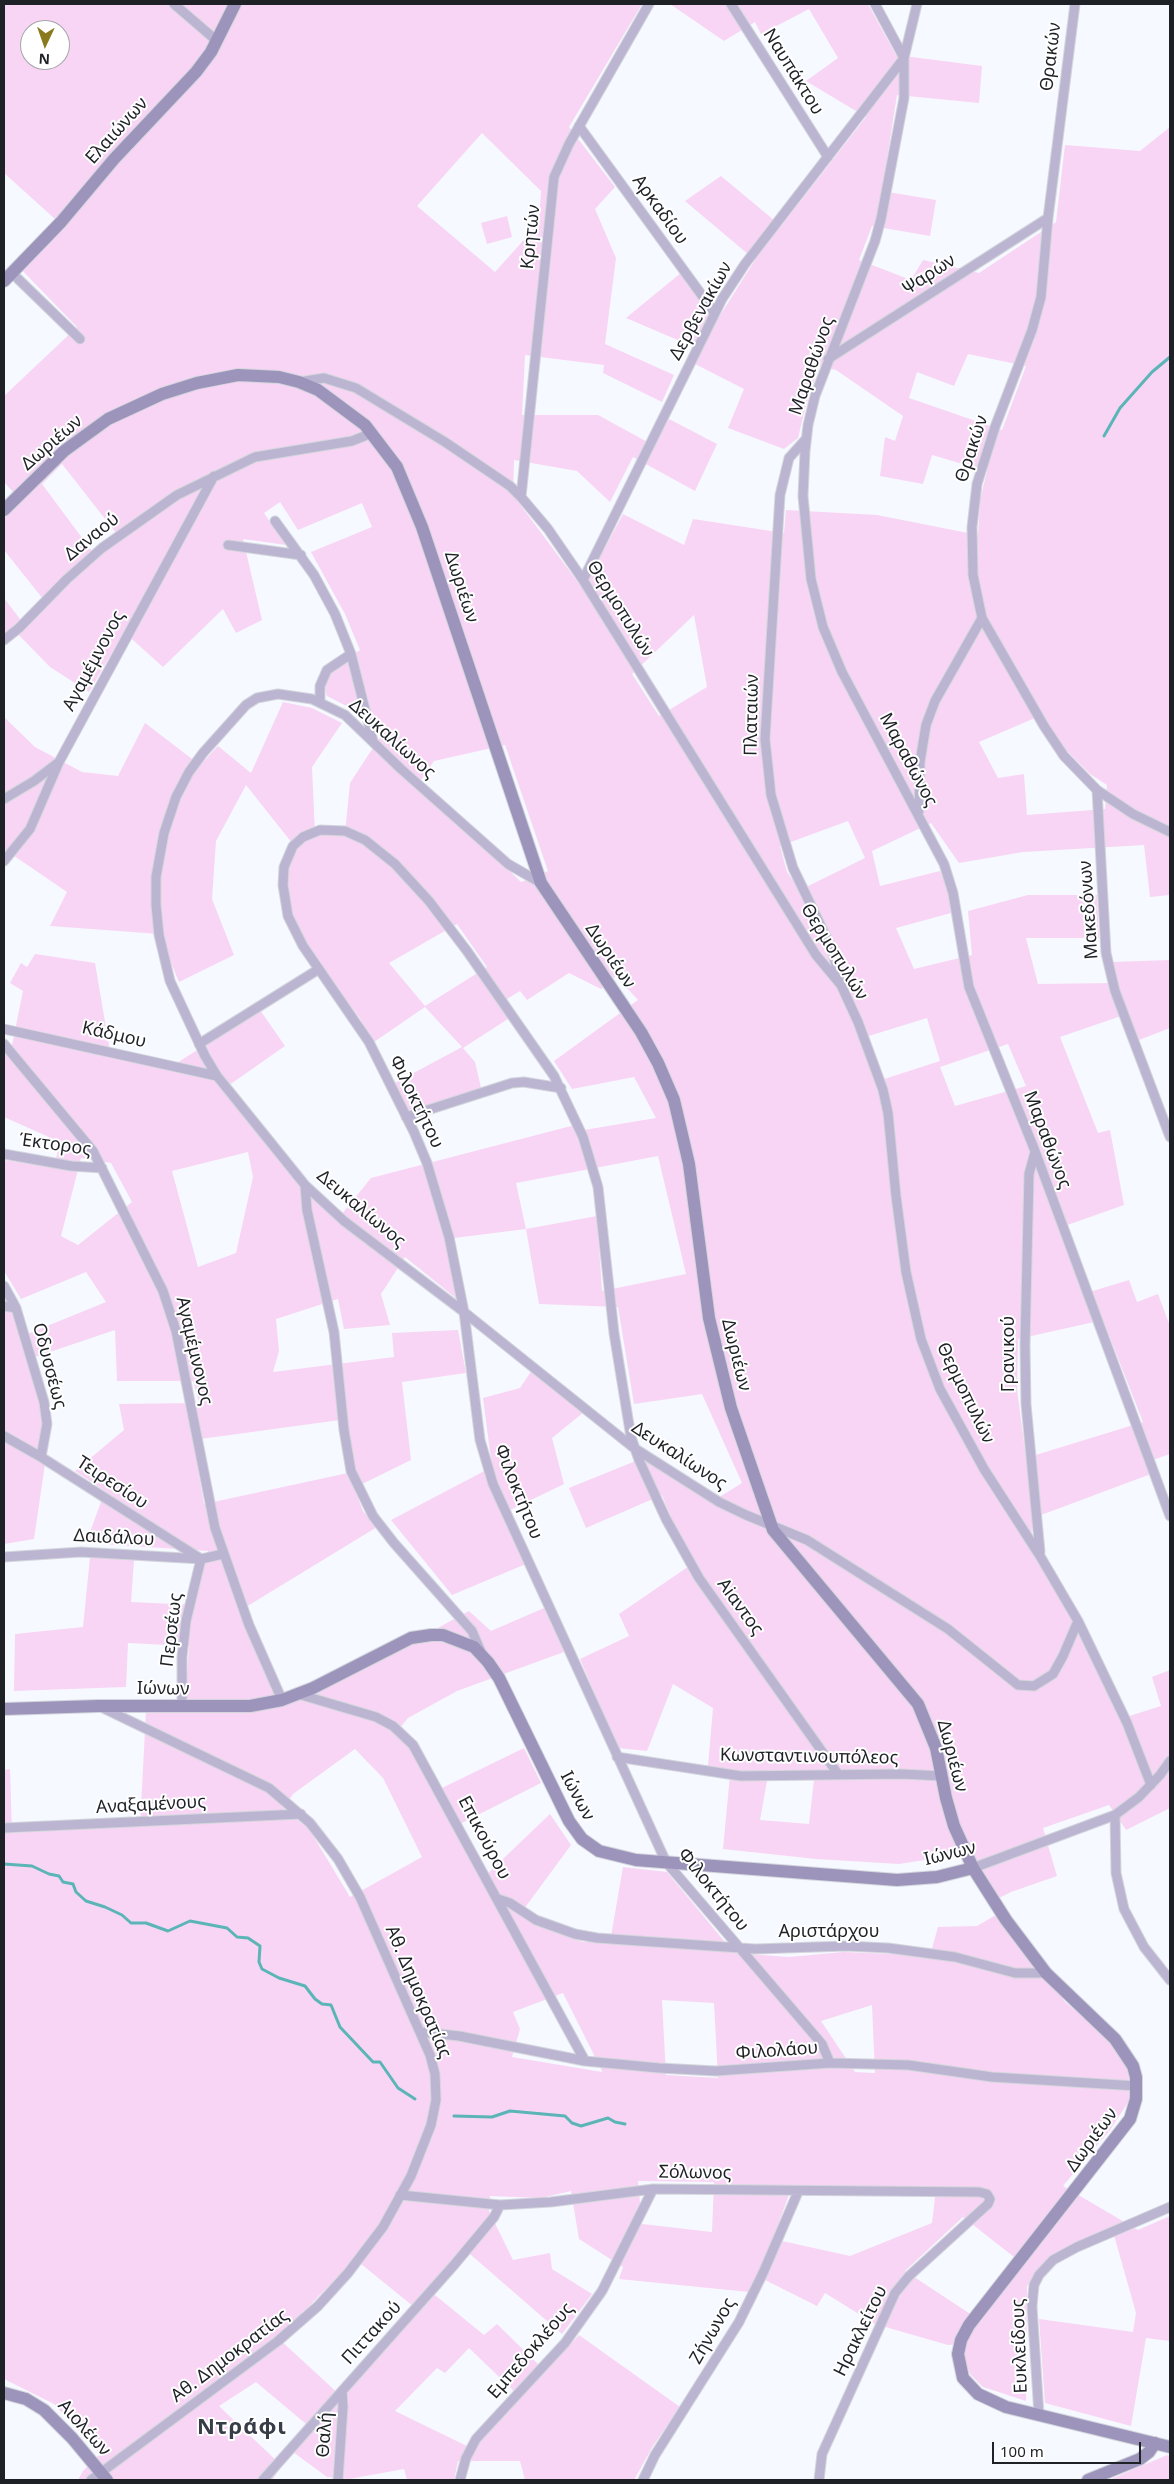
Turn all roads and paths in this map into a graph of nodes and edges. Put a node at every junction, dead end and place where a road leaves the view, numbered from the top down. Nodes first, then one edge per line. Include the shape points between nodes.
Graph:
1 (174, 4) edge
2 (235, 4) edge
3 (649, 4) edge
4 (731, 4) edge
5 (875, 4) edge
6 (917, 4) edge
7 (1074, 4) edge
8 (217, 41) junction
9 (904, 58) junction
10 (579, 126) junction
11 (828, 157) junction
12 (1048, 218) junction
13 (8, 277) edge
14 (714, 312) junction
15 (80, 339) dead end
16 (828, 359) junction
17 (299, 382) junction
18 (372, 433) junction
19 (806, 439) junction
20 (214, 476) junction
21 (521, 497) junction
22 (4, 510) edge
23 (276, 521) dead end
24 (228, 545) dead end
25 (301, 555) junction
26 (583, 580) junction
27 (982, 618) junction
28 (4, 640) edge
29 (352, 654) junction
30 (320, 702) junction
31 (373, 743) junction
32 (59, 762) junction
33 (1097, 790) junction
34 (4, 799) edge
35 (919, 814) junction
36 (1170, 832) edge
37 (4, 861) edge
38 (541, 883) junction
39 (319, 969) junction
40 (840, 985) junction
41 (4, 1028) edge
42 (4, 1044) edge
43 (199, 1044) junction
44 (217, 1076) junction
45 (561, 1088) junction
46 (406, 1117) junction
47 (1170, 1137) edge
48 (1035, 1152) junction
49 (4, 1154) edge
50 (102, 1168) junction
51 (305, 1185) junction
52 (4, 1286) edge
53 (4, 1306) edge
54 (16, 1308) junction
55 (464, 1312) junction
56 (4, 1436) edge
57 (4, 1445) edge
58 (23, 1446) junction
59 (634, 1448) junction
60 (41, 1456) junction
61 (1170, 1516) edge
62 (770, 1523) junction
63 (223, 1554) junction
64 (1040, 1556) junction
65 (4, 1557) edge
66 (201, 1559) junction
67 (1078, 1621) junction
68 (481, 1652) junction
69 (298, 1694) junction
70 (282, 1700) junction
71 (98, 1706) junction
72 (182, 1707) junction
73 (4, 1709) edge
74 (617, 1757) junction
75 (1170, 1760) edge
76 (838, 1774) junction
77 (942, 1776) junction
78 (1151, 1785) junction
79 (301, 1814) junction
80 (1115, 1815) junction
81 (4, 1828) edge
82 (666, 1862) junction
83 (973, 1868) junction
84 (498, 1899) junction
85 (739, 1949) junction
86 (1046, 1972) junction
87 (1170, 1980) edge
88 (421, 2032) junction
89 (585, 2061) junction
90 (830, 2063) junction
91 (1137, 2086) junction
92 (653, 2189) junction
93 (798, 2192) junction
94 (400, 2195) junction
95 (990, 2197) joint
96 (500, 2205) junction
97 (1170, 2207) edge
98 (342, 2391) junction
99 (4, 2393) edge
100 (1039, 2416) junction
101 (1155, 2443) junction
102 (1170, 2447) edge
103 (99, 2478) edge
104 (264, 2480) edge
105 (338, 2480) edge
106 (460, 2480) edge
107 (643, 2480) edge
108 (819, 2480) edge
109 (1088, 2480) edge

1 - 8 street
2 - 8 street, Ελαιώνων
3 - 10 street, Κρητών
4 - 11 street, Ναυπάκτου
5 - 9 street
6 - 9 street, Μαραθώνος
7 - 12 street, Θρακών
8 - 13 street, Ελαιώνων via 196,72
9 - 11 street, Δερβενακίων
9 - 16 street, Μαραθώνος via 904,98 881,220
10 - 14 street, Αρκαδίου
10 - 21 street, Κρητών via 554,177
11 - 14 street, Δερβενακίων via 745,264
12 - 16 street, Ψαρών
12 - 27 street, Θρακών via 1037,314 976,484 971,550
13 - 15 street
14 - 26 street, Δερβενακίων
16 - 19 street, Μαραθώνος via 815,396
17 - 18 street, Δωριέων via 318,390 344,408
17 - 21 street, Θερμοπυλών via 324,378 356,388 446,442
17 - 22 street, Δωριέων via 269,376 227,376 179,388 137,404 75,443
18 - 20 street, Δαναού via 352,441 255,457
18 - 38 street, Δωριέων via 397,467 416,510
19 - 35 street, Μαραθώνος via 804,518 818,614 842,672
19 - 40 street, Πλαταιών via 789,458 780,495 764,739 772,795 793,868 832,949
20 - 28 street, Δαναού via 166,502 117,536
20 - 32 street, Αγαμέμνονος
21 - 26 street, Θερμοπυλών
23 - 25 street
24 - 25 street
25 - 29 street via 328,600
26 - 40 street, Θερμοπυλών via 816,955
27 - 33 street, Θρακών via 1044,726 1071,765
27 - 35 street via 935,701 926,725 920,762
29 - 30 street via 327,670 322,678
29 - 31 street
30 - 31 street, Δευκαλίωνος via 345,715
30 - 43 street, Δευκαλίωνος via 297,695 278,694 257,698 246,705 197,761 173,805 158,860 157,918 170,981
31 - 38 street, Δευκαλίωνος via 508,864
32 - 34 street
32 - 37 street, Αγαμέμνονος via 30,829
33 - 36 street, Θρακών via 1133,814
33 - 47 street, Μακεδόνων via 1106,953 1115,992
35 - 48 street, Μαραθώνος via 949,879 969,987
38 - 62 street, Δωριέων via 641,1032 674,1100 689,1164 709,1318 730,1402
39 - 43 street
39 - 45 street, Φιλοκτήτου via 288,916 283,876 286,860 297,841 320,830 337,830 365,840 378,849 423,894 540,1052
39 - 46 street, Φιλοκτήτου via 366,1038
40 - 64 street, Θερμοπυλών via 858,1022 883,1090 906,1272 920,1339 940,1389 984,1469
41 - 44 street, Κάδμου
42 - 50 street, Αγαμέμνονος via 84,1138
43 - 44 street, Δευκαλίωνος
44 - 51 street, Δευκαλίωνος
45 - 46 street via 512,1083
45 - 59 street, Φιλοκτήτου via 589,1152 598,1186 609,1301
46 - 55 street, Φιλοκτήτου via 427,1164 443,1214
48 - 61 street, Μαραθώνος
48 - 64 street, Γρανικού via 1029,1174 1025,1374
49 - 50 street, Έκτορος
50 - 63 street, Αγαμέμνονος via 158,1280 172,1318 206,1491
51 - 55 street, Δευκαλίωνος via 350,1226
51 - 68 street via 307,1210 334,1332 351,1471 373,1516 472,1631
52 - 54 street, Οδυσσέως
53 - 54 street
54 - 60 street, Οδυσσέως via 46,1410
55 - 59 street, Δευκαλίωνος
55 - 74 street, Φιλοκτήτου via 480,1440 489,1472
56 - 58 street, Τειρεσίου
57 - 58 street
58 - 60 street, Τειρεσίου
59 - 62 street, Δευκαλίωνος via 720,1502
59 - 76 street, Aiαντος via 666,1519 699,1578
60 - 66 street, Τειρεσίου
62 - 67 street, Δευκαλίωνος via 806,1540 948,1629 1018,1685 1038,1684 1053,1674
62 - 77 street, Δωριέων via 785,1547 914,1698 933,1738
63 - 66 street, Δαιδάλου
63 - 70 street, Αγαμέμνονος
64 - 67 street, Θερμοπυλών
65 - 66 street, Δαιδάλου via 81,1552
66 - 72 street, Περσέως via 186,1621
67 - 78 street, Θερμοπυλών via 1127,1723
68 - 69 street, Ιώνων via 453,1638 431,1634 411,1638
68 - 82 street, Ιώνων via 499,1678 569,1821 582,1839 589,1846 610,1855
69 - 70 street, Ιώνων
69 - 84 street, Επικούρου via 376,1717 406,1738 425,1763
70 - 72 street, Ιώνων via 237,1707
71 - 72 street, Ιώνων
71 - 73 street, Ιώνων
71 - 79 street, Αθ. Δημοκρατίας via 256,1781
74 - 76 street, Κωνσταντινουπόλεος via 742,1776
74 - 82 street, Φιλοκτήτου
75 - 78 street, Ιώνων
76 - 77 street, Κωνσταντινουπόλεος
77 - 83 street, Δωριέων via 951,1818
78 - 80 street, Ιώνων
79 - 81 street, Αναξαμένους
79 - 88 street, Αθ. Δημοκρατίας via 328,1845 351,1881
80 - 83 street, Ιώνων
80 - 87 street via 1116,1874 1124,1909 1140,1941
82 - 83 street, Ιώνων via 897,1880 937,1877
82 - 85 street, Φιλοκτήτου
83 - 86 street, Δωριέων via 1006,1920
84 - 85 street, Αριστάρχου via 536,1920 586,1936
84 - 89 street, Επικούρου
85 - 86 street, Αριστάρχου via 888,1948 955,1957 1016,1974
85 - 90 street, Φιλοκτήτου via 822,2044
86 - 91 street, Δωριέων via 1123,2047 1133,2066
88 - 89 street, Φιλολάου via 459,2036
88 - 94 street, Αθ. Δημοκρατίας via 435,2074 435,2108 420,2156
89 - 90 street, Φιλολάου via 716,2071
90 - 91 street, Φιλολάου via 908,2065 992,2077
91 - 100 street, Δωριέων via 1134,2109 1124,2129 969,2325 959,2346 960,2370 972,2390 995,2403
92 - 93 street, Σόλωνος
92 - 96 street, Σόλωνος
92 - 106 street, Εμπεδοκλέους via 602,2291 564,2343 476,2439
93 - 95 street, Σόλωνος via 979,2192
93 - 107 street, Ζήνωνος via 739,2322 655,2455
94 - 96 street, Σόλωνος
94 - 103 street, Αθ. Δημοκρατίας via 359,2261 302,2321
95 - 108 street, Ηρακλείτου via 988,2204 899,2288 822,2454
96 - 98 street, Πιττακού via 454,2265
97 - 100 street, Ευκλείδους via 1061,2255 1049,2263 1036,2280 1032,2306
98 - 104 street, Πιττακού
98 - 105 street, Θαλή
99 - 103 street, Αιολέων via 26,2399 44,2410
100 - 101 street, Δωριέων
101 - 102 street, Δωριέων
101 - 109 street via 1140,2459

